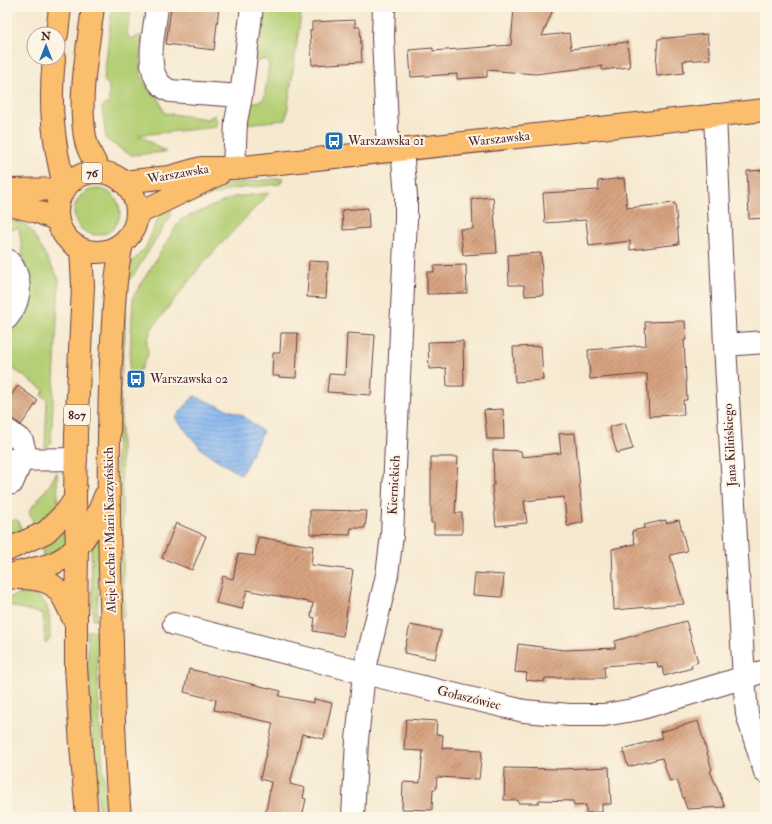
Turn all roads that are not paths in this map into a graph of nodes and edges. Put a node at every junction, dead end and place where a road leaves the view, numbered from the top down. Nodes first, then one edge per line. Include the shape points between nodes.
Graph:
1 (60, 7) edge
2 (93, 7) edge
3 (157, 7) edge
4 (252, 7) edge
5 (384, 7) edge
6 (58, 26) edge
7 (53, 66) edge
8 (241, 96) junction
9 (765, 110) edge
10 (715, 115) junction
11 (395, 150) junction
12 (234, 168) junction
13 (100, 172) junction
14 (123, 182) junction
15 (64, 189) junction
16 (7, 190) edge
17 (7, 204) edge
18 (137, 214) junction
19 (58, 220) junction
20 (122, 244) junction
21 (81, 249) junction
22 (7, 260) edge
23 (7, 318) edge
24 (765, 342) edge
25 (725, 345) junction
26 (7, 430) edge
27 (76, 459) junction
28 (11, 473) edge
29 (108, 489) junction
30 (75, 499) junction
31 (77, 548) junction
32 (7, 550) edge
33 (7, 577) edge
34 (76, 624) junction
35 (174, 624) dead end
36 (765, 671) edge
37 (364, 673) junction
38 (744, 678) junction
39 (765, 772) edge
40 (87, 817) edge
41 (120, 817) edge
42 (353, 817) edge

1 - 6 main road
2 - 13 main road via 84,90 84,128 91,156
3 - 8 street via 152,59 155,77 161,85 170,91
4 - 8 street
5 - 11 street, Kiernickich via 383,38
7 - 15 main road via 53,133
8 - 12 street via 236,121
9 - 10 main road, Warszawska
10 - 11 main road, Warszawska
10 - 25 street, Jana Kilińskiego
11 - 12 main road, Warszawska
11 - 37 street, Kiernickich via 406,196 406,219 392,535 387,575
12 - 14 main road, Warszawska via 201,168 162,178
12 - 18 main road, Warszawska
13 - 14 main road, 76
13 - 15 main road, 76 via 80,176
14 - 18 main road via 135,200
15 - 16 main road, 76
15 - 19 main road, 76 via 58,204
17 - 19 main road
18 - 20 main road via 133,230
19 - 21 main road via 68,240
20 - 21 main road via 105,252
20 - 29 main road, Aleje Lecha i Marii Kaczyńskich / 807 via 117,266 112,345
21 - 27 main road, 807 via 83,286
22 - 23 street via 17,273 19,292
24 - 25 street
25 - 38 street, Jana Kilińskiego
26 - 28 street via 22,441 25,452
27 - 28 street
27 - 30 main road, 807
29 - 31 main road, 807 via 89,533
29 - 41 main road, Aleje Lecha i Marii Kaczyńskich via 113,724
30 - 31 main road
30 - 32 main road via 46,532
31 - 33 main road, 807 via 50,564
31 - 34 main road
33 - 34 main road via 39,579 54,585 60,591
34 - 40 main road via 79,726
35 - 37 street, Gołaszówiec
36 - 38 street, Gołaszówiec
37 - 38 street, Gołaszówiec via 524,711 570,715 604,715 639,709
37 - 42 street, Kiernickich
38 - 39 street, Jana Kilińskiego via 747,714

